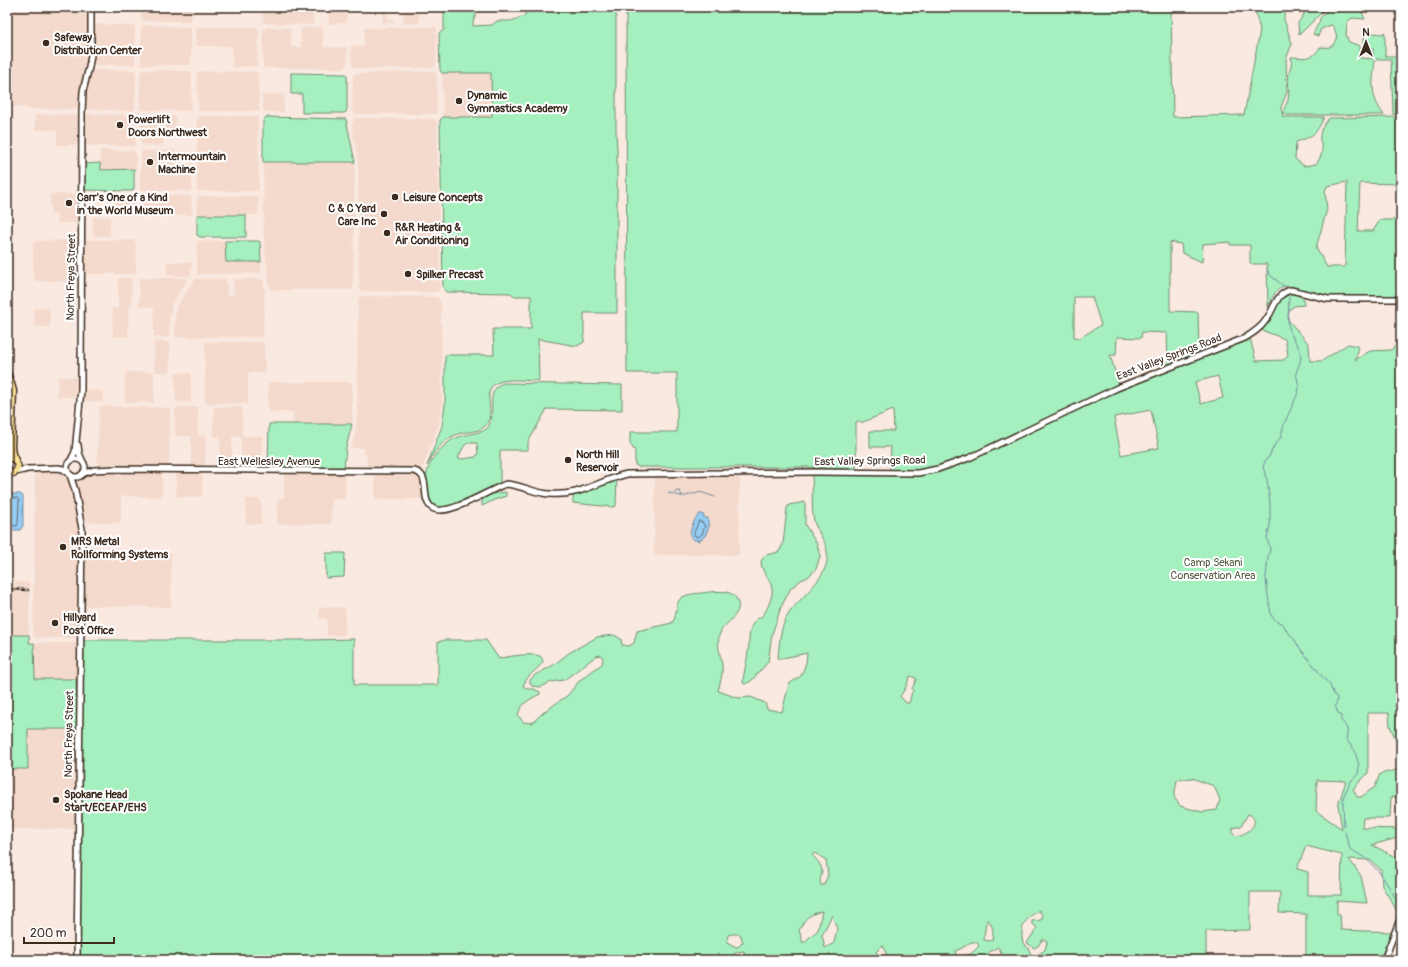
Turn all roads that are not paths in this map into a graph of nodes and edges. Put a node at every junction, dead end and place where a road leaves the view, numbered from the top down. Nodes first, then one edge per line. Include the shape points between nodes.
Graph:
1 (91, 7) edge
2 (1401, 299) edge
3 (7, 374) edge
4 (7, 379) edge
5 (77, 428) junction
6 (9, 443) junction
7 (7, 452) edge
8 (7, 458) edge
9 (15, 461) junction
10 (70, 461) junction
11 (83, 463) junction
12 (39, 468) junction
13 (115, 468) junction
14 (28, 469) junction
15 (14, 473) junction
16 (7, 474) edge
17 (69, 474) junction
18 (421, 474) joint
19 (81, 475) junction
20 (78, 509) junction
21 (1401, 917) edge
22 (77, 960) edge
23 (1384, 960) edge

1 - 5 street, North Freya Street via 91,55 82,101 81,388
2 - 18 street, East Valley Springs Road via 1328,299 1286,291 1276,299 1267,319 1245,338 1117,388 969,458 918,473 627,474 613,477 584,490 565,494 536,492 506,484 482,496 442,510 434,509 428,502
3 - 9 highway via 13,391 11,447
4 - 6 highway via 11,391
5 - 10 street, North Freya Street via 75,454
5 - 11 street, North Freya Street via 78,450
6 - 7 highway
6 - 8 highway
8 - 9 main road
9 - 14 street
9 - 15 main road via 17,468
10 - 11 street via 78,459
10 - 12 street
10 - 17 street via 66,468
11 - 13 street, East Wellesley Avenue via 91,467
11 - 19 street via 85,468
12 - 14 street
12 - 17 street via 62,469
13 - 18 street, East Wellesley Avenue via 411,471
13 - 19 street, East Wellesley Avenue via 95,470
14 - 15 street
15 - 16 main road
17 - 19 street via 74,477
17 - 20 street, North Freya Street
19 - 20 street, North Freya Street via 77,484
20 - 22 street, North Freya Street via 82,558
21 - 23 street

